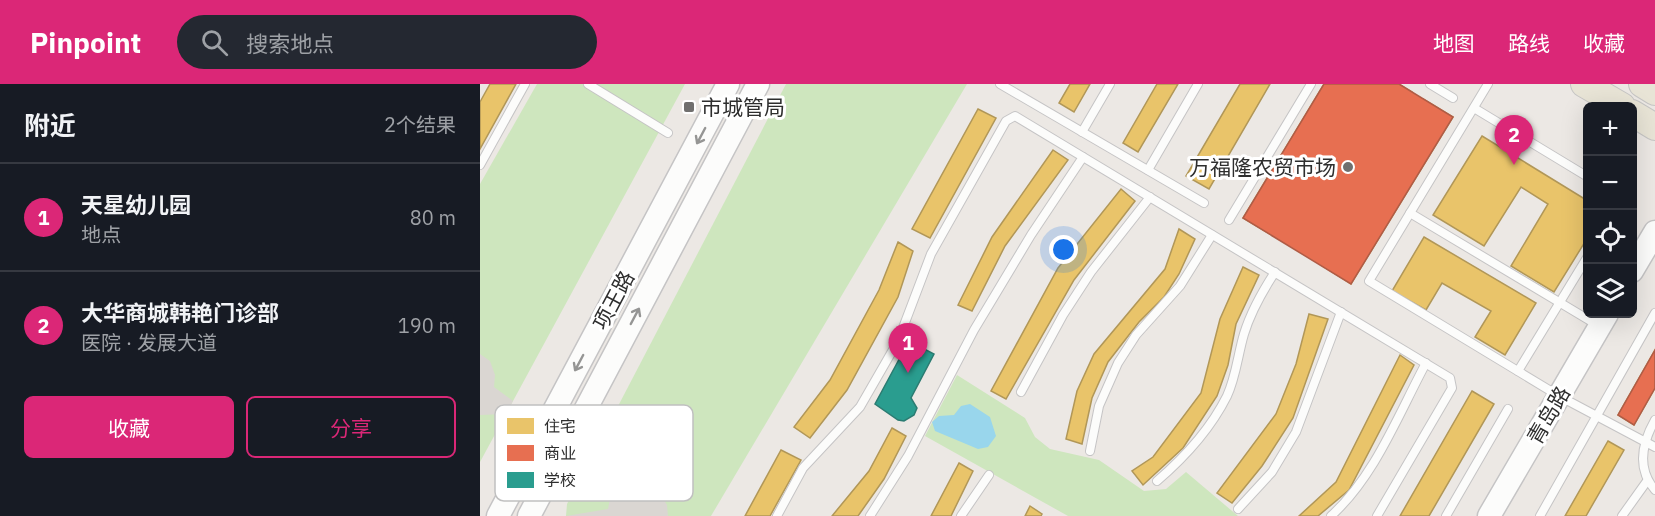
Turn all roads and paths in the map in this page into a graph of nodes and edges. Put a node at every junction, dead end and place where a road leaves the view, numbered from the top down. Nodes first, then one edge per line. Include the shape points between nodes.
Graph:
1 (525, 84) edge
2 (588, 84) edge
3 (728, 84) edge
4 (758, 84) edge
5 (1000, 84) edge
6 (1110, 84) edge
7 (1198, 84) edge
8 (1311, 84) edge
9 (1430, 84) edge
10 (1488, 84) edge
11 (1584, 84) edge
12 (1642, 84) edge
13 (1014, 88) edge
14 (1655, 92) edge
15 (1453, 98) dead end
16 (1615, 102) edge
17 (1474, 108) junction
18 (1637, 116) edge
19 (1655, 127) edge
20 (1082, 132) junction
21 (668, 133) dead end
22 (1083, 157) junction
23 (480, 165) edge
24 (1148, 170) junction
25 (1583, 175) edge
26 (1150, 197) junction
27 (1204, 203) dead end
28 (1410, 213) junction
29 (1229, 220) dead end
30 (1655, 232) edge
31 (1212, 235) junction
32 (1583, 263) edge
33 (1636, 264) edge
34 (1275, 272) junction
35 (1559, 302) junction
36 (1341, 312) junction
37 (1655, 313) edge
38 (1604, 320) edge
39 (1426, 363) junction
40 (1518, 371) junction
41 (1021, 392) dead end
42 (1559, 396) junction
43 (557, 405) edge
44 (588, 405) edge
45 (1508, 409) dead end
46 (1596, 416) junction
47 (1655, 420) edge
48 (1643, 441) junction
49 (1655, 447) edge
50 (1090, 451) dead end
51 (989, 475) dead end
52 (1647, 481) junction
53 (1157, 482) dead end
54 (1655, 490) edge
55 (506, 501) edge
56 (537, 501) edge
57 (1238, 509) dead end
58 (498, 516) edge
59 (529, 516) edge
60 (777, 516) edge
61 (870, 516) edge
62 (961, 516) edge
63 (1331, 516) edge
64 (1377, 516) edge
65 (1446, 516) edge
66 (1489, 516) edge
67 (1540, 516) edge
68 (1622, 516) edge

1 - 23 lane
2 - 21 lane
3 -> 43 main road, 项王路
44 -> 4 main road, 项王路
5 - 13 lane
6 - 20 lane
7 - 24 lane
8 - 29 lane
9 - 15 lane
10 - 17 lane
11 - 16 main road
12 - 14 main road
13 - 20 lane
17 - 25 lane
17 - 28 lane
18 - 19 main road
20 - 24 lane
22 - 26 lane
22 - 60 lane via 1015,116 1006,121 931,254 898,341 860,407 803,468
22 - 61 lane via 980,320 908,456
24 - 27 lane
26 - 31 lane
26 - 41 lane via 1091,272
28 - 35 lane
28 - 40 lane via 1369,281
30 - 33 main road
31 - 34 lane
31 - 50 lane via 1180,286 1136,335 1118,363 1099,406
32 - 35 lane
34 - 36 lane
34 - 53 lane via 1259,297 1245,332 1228,394 1210,426
35 - 38 lane
35 - 40 lane
36 - 39 lane
36 - 57 lane via 1296,432 1272,472
37 - 46 lane
38 - 42 main road, 青岛路
39 - 63 lane via 1371,467 1350,498
39 - 64 lane via 1450,378 1452,388
40 - 42 lane
42 - 46 lane
42 - 66 main road, 青岛路
45 - 65 lane
46 - 48 lane
46 - 67 lane
47 - 48 lane
48 - 49 lane
48 - 52 lane via 1643,472
51 - 62 lane
52 - 54 lane
52 - 68 lane
55 -> 58 main road, 项王路
59 -> 56 main road, 项王路

